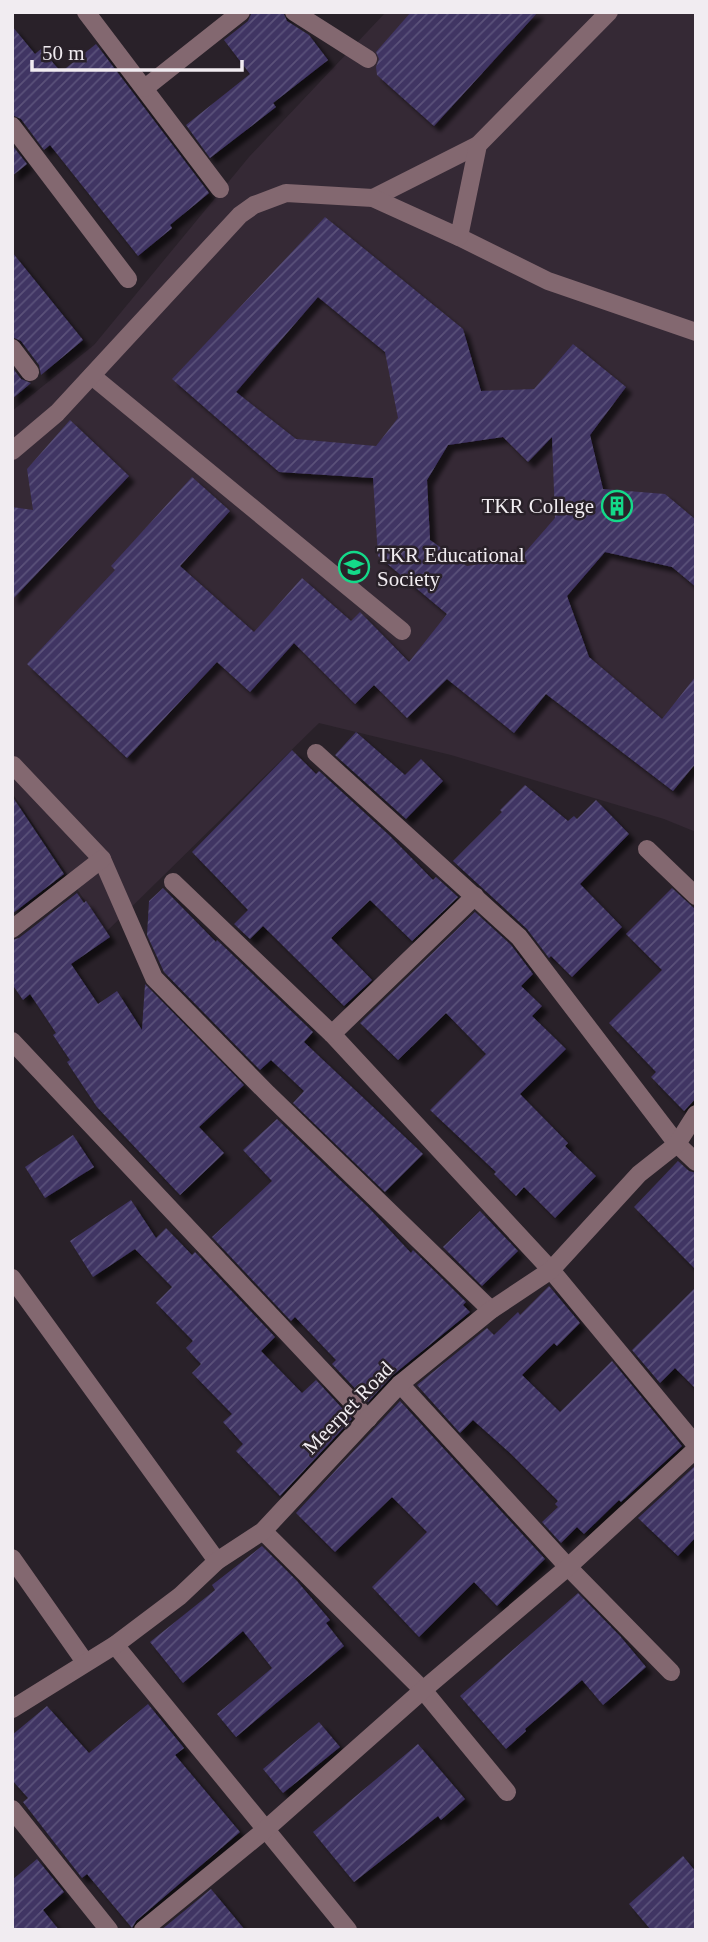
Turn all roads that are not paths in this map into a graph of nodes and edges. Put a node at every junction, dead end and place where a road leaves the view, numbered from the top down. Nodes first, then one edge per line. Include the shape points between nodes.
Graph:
1 (86, 12) edge
2 (241, 12) edge
3 (294, 12) edge
4 (609, 12) edge
5 (368, 59) dead end
6 (145, 88) junction
7 (12, 126) edge
8 (478, 145) junction
9 (220, 190) dead end
10 (373, 198) junction
11 (459, 237) junction
12 (128, 279) dead end
13 (696, 332) edge
14 (12, 348) edge
15 (30, 372) dead end
16 (92, 376) junction
17 (12, 452) edge
18 (402, 631) dead end
19 (316, 752) dead end
20 (13, 765) edge
21 (647, 849) dead end
22 (102, 859) junction
23 (173, 881) dead end
24 (696, 896) edge
25 (475, 897) junction
26 (12, 929) edge
27 (332, 1034) junction
28 (12, 1041) edge
29 (696, 1114) edge
30 (677, 1144) junction
31 (696, 1162) edge
32 (551, 1270) junction
33 (12, 1278) edge
34 (491, 1310) junction
35 (400, 1384) junction
36 (368, 1419) junction
37 (696, 1447) edge
38 (263, 1531) junction
39 (12, 1558) edge
40 (217, 1561) junction
41 (568, 1567) junction
42 (115, 1645) junction
43 (85, 1662) junction
44 (671, 1672) dead end
45 (423, 1690) junction
46 (12, 1709) edge
47 (507, 1792) dead end
48 (12, 1809) edge
49 (265, 1830) junction
50 (109, 1930) edge
51 (143, 1930) edge
52 (348, 1930) edge

1 - 6 street
2 - 6 street
3 - 5 street
4 - 8 street
6 - 9 street
7 - 12 street
8 - 10 street
8 - 11 street
10 - 11 street
10 - 16 street via 286,192 254,205
11 - 13 street via 548,281
14 - 15 street
16 - 17 street
16 - 18 street
19 - 25 street
20 - 22 street
21 - 24 street
22 - 26 street
22 - 34 street via 154,978
23 - 27 street
25 - 27 street
25 - 30 street via 519,937
27 - 32 street
28 - 36 street
29 - 30 street, Meerpet Road
30 - 31 street
30 - 32 street, Meerpet Road via 639,1174
32 - 34 street, Meerpet Road
32 - 37 street
33 - 40 street
34 - 35 street, Meerpet Road
35 - 36 street, Meerpet Road
35 - 41 street
36 - 38 street, Meerpet Road
37 - 41 street
38 - 40 street, Meerpet Road
38 - 45 street
39 - 43 street
40 - 42 street, Meerpet Road
41 - 44 street
41 - 45 street
42 - 43 street, Meerpet Road
42 - 49 street
43 - 46 street, Meerpet Road
45 - 47 street
45 - 49 street
48 - 50 street
49 - 51 street
49 - 52 street

